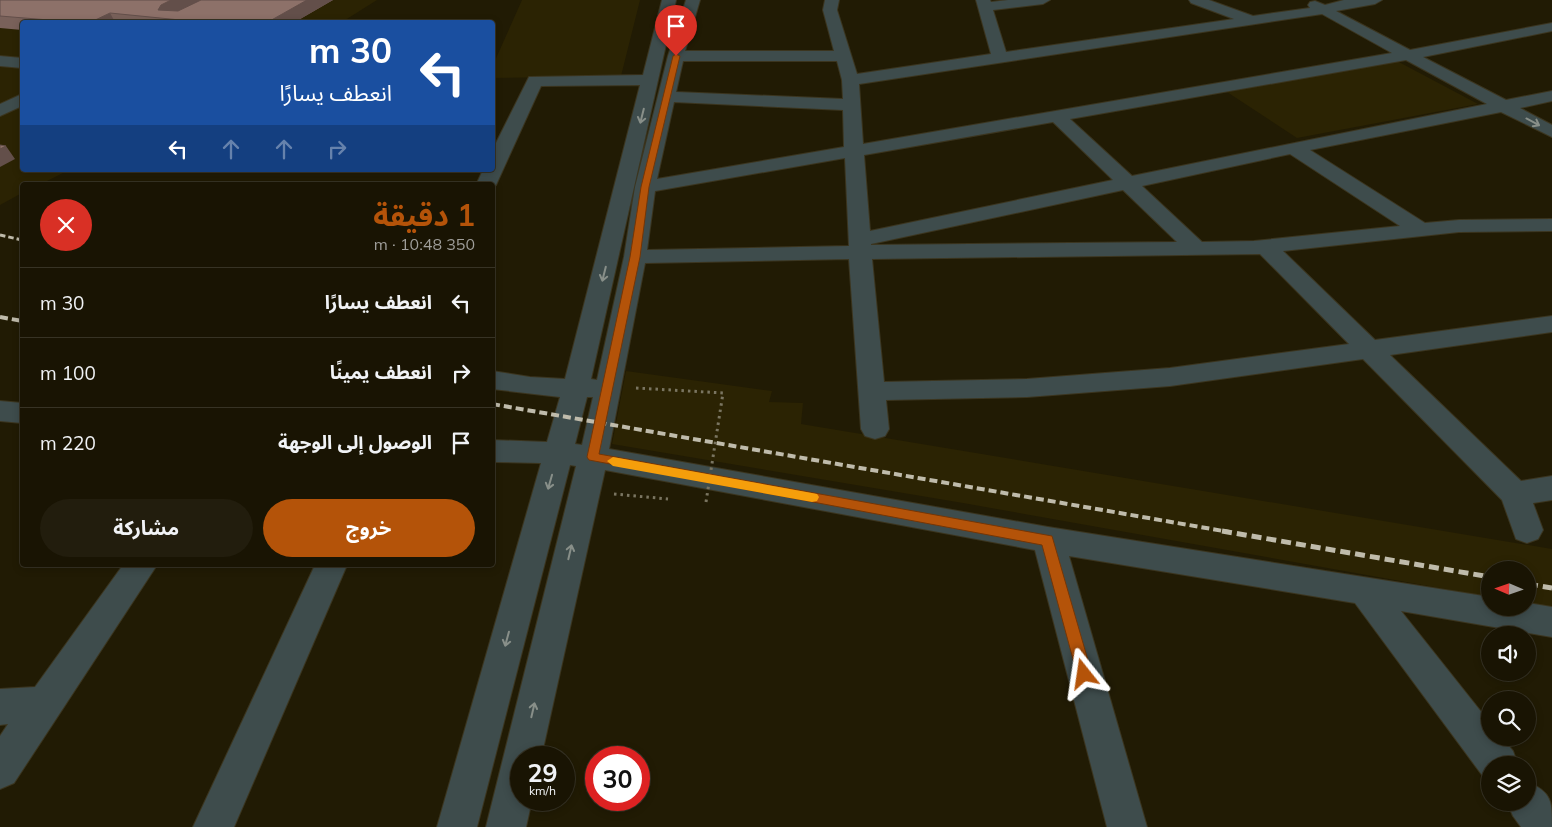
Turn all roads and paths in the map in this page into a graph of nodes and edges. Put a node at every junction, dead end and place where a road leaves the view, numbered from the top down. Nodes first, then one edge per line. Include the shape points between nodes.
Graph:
1 (669, 0) edge
2 (693, 0) edge
3 (832, 0) edge
4 (1043, 0) edge
5 (1196, 0) edge
6 (1305, 0) edge
7 (1375, 0) edge
8 (985, 3) edge
9 (1330, 5) edge
10 (1252, 20) junction
11 (1552, 27) edge
12 (1416, 53) junction
13 (676, 56) junction
14 (843, 56) junction
15 (1000, 58) junction
16 (0, 61) edge
17 (20, 64) edge
18 (850, 80) junction
19 (20, 85) edge
20 (659, 88) junction
21 (0, 95) edge
22 (1552, 96) edge
23 (20, 100) edge
24 (1512, 104) junction
25 (851, 105) junction
26 (0, 111) edge
27 (1056, 116) junction
28 (1552, 118) edge
29 (1552, 132) edge
30 (1293, 148) junction
31 (854, 150) junction
32 (495, 166) edge
33 (1127, 183) junction
34 (645, 187) junction
35 (1552, 225) edge
36 (1422, 230) junction
37 (860, 246) junction
38 (1266, 247) junction
39 (1197, 249) junction
40 (635, 257) junction
41 (1552, 324) edge
42 (1371, 350) junction
43 (495, 381) edge
44 (576, 388) junction
45 (608, 388) junction
46 (649, 388) dead end
47 (872, 391) junction
48 (0, 411) edge
49 (20, 414) edge
50 (875, 429) dead end
51 (495, 451) edge
52 (558, 453) junction
53 (593, 457) junction
54 (1552, 488) edge
55 (1515, 494) junction
56 (706, 502) dead end
57 (1527, 530) dead end
58 (1048, 540) junction
59 (141, 567) edge
60 (330, 567) edge
61 (1365, 590) junction
62 (1552, 622) edge
63 (45, 704) junction
64 (0, 707) edge
65 (525, 746) edge
66 (1491, 756) edge
67 (0, 769) edge
68 (510, 810) edge
69 (1534, 811) edge
70 (213, 827) edge
71 (457, 827) edge
72 (506, 827) edge
73 (1127, 827) edge
74 (1546, 827) edge

1 - 20 street
2 - 13 street
3 - 14 street via 830,10
4 - 8 street
5 - 10 street
6 - 9 street
7 - 9 street
8 - 15 street
9 - 10 street
9 - 12 street
10 - 15 street
11 - 12 street
12 - 24 street
12 - 27 street
13 - 14 street
13 - 20 street
14 - 18 street
15 - 18 street
16 - 17 street
18 - 25 street
19 - 21 street
20 - 25 street
20 - 32 street via 535,81
20 - 34 street
20 -> 44 street
22 - 24 street
23 - 26 street
24 - 28 street
24 -> 29 street
24 - 30 street
25 - 31 street
27 - 31 street
27 - 33 street
30 - 33 street
30 - 36 street
31 - 34 street
31 - 37 street
33 - 37 street
33 - 39 street
34 - 40 street
35 - 36 street via 1458,226
36 - 38 street
37 - 39 street
37 - 40 street
37 - 47 street
38 - 39 street
38 - 42 street
40 - 45 street
41 - 42 street
42 - 47 street via 1170,377 1026,388
42 - 55 street
43 - 44 street via 525,386
44 - 45 street
44 - 52 street
45 - 53 street
46 - 56 path, bridge via 723,393
47 - 50 street
48 - 49 street
51 - 52 street
52 - 53 street
52 -> 71 street
53 - 58 street
65 -> 53 street
54 - 55 street
55 - 57 street
58 - 61 street
58 - 73 street
59 - 63 street
60 - 70 street
61 - 62 street
61 - 66 street
63 - 64 street
63 - 67 street
68 - 72 street
69 - 74 street

